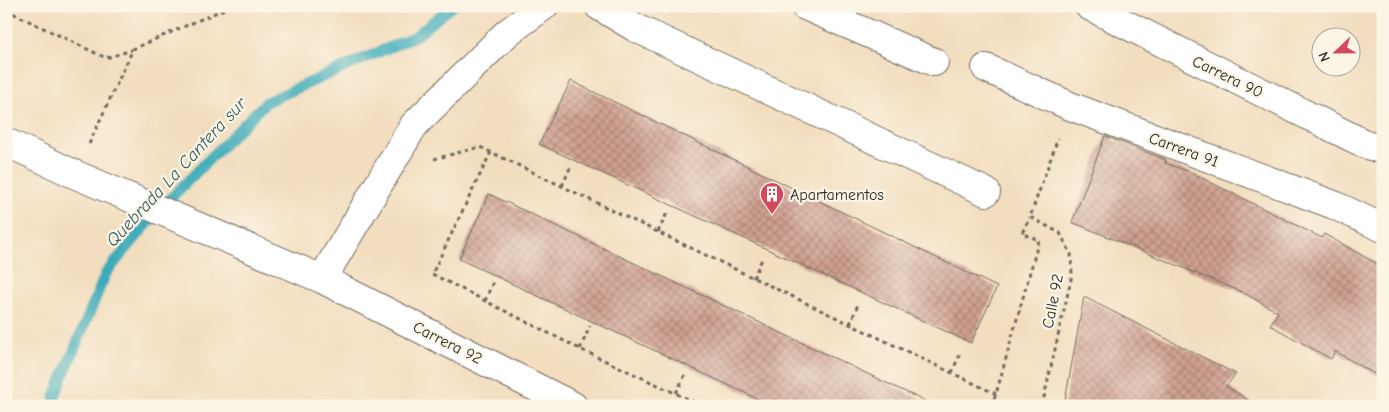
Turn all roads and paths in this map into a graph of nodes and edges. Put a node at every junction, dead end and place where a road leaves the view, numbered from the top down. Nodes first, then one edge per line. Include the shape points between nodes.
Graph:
1 (216, 6) edge
2 (231, 6) edge
3 (544, 6) edge
4 (599, 6) edge
5 (805, 6) edge
6 (1089, 6) edge
7 (6, 10) edge
8 (216, 13) junction
9 (133, 49) junction
10 (934, 62) dead end
11 (986, 68) dead end
12 (1070, 106) junction
13 (6, 142) edge
14 (1375, 148) edge
15 (491, 152) junction
16 (571, 166) dead end
17 (386, 172) junction
18 (74, 174) junction
19 (562, 186) junction
20 (986, 192) dead end
21 (667, 213) dead end
22 (1030, 217) junction
23 (1383, 228) edge
24 (658, 232) junction
25 (763, 257) dead end
26 (753, 278) junction
27 (322, 279) junction
28 (493, 282) dead end
29 (485, 301) junction
30 (859, 302) dead end
31 (850, 324) junction
32 (590, 326) dead end
33 (580, 349) junction
34 (960, 353) dead end
35 (686, 373) dead end
36 (952, 373) junction
37 (676, 394) junction
38 (996, 394) junction
39 (573, 406) edge
40 (703, 406) edge
41 (991, 406) edge
42 (1042, 406) edge

1 - 8 path
2 - 8 path
3 - 17 street via 506,33 414,125
4 - 20 street via 636,28
5 - 10 street
6 - 14 street, Carrera 90
7 - 9 path via 106,58
8 - 9 path
9 - 18 path
11 - 12 street, Carrera 91
12 - 22 path
12 - 23 street, Carrera 91 via 1334,205
13 - 18 street, Carrera 92
15 - 17 path via 480,147
15 - 19 path
15 - 29 path via 432,274
16 - 19 path
17 - 27 street
18 - 27 street, Carrera 92
19 - 24 path
21 - 24 path
22 - 38 path via 1022,233 1039,240
22 - 42 path, Calle 92 via 1060,233 1071,254 1072,275
24 - 26 path
25 - 26 path
26 - 31 path
27 - 39 street, Carrera 92
28 - 29 path
29 - 33 path
30 - 31 path
31 - 36 path
32 - 33 path
33 - 37 path
34 - 36 path
35 - 37 path
36 - 38 path
37 - 40 path
38 - 41 path

